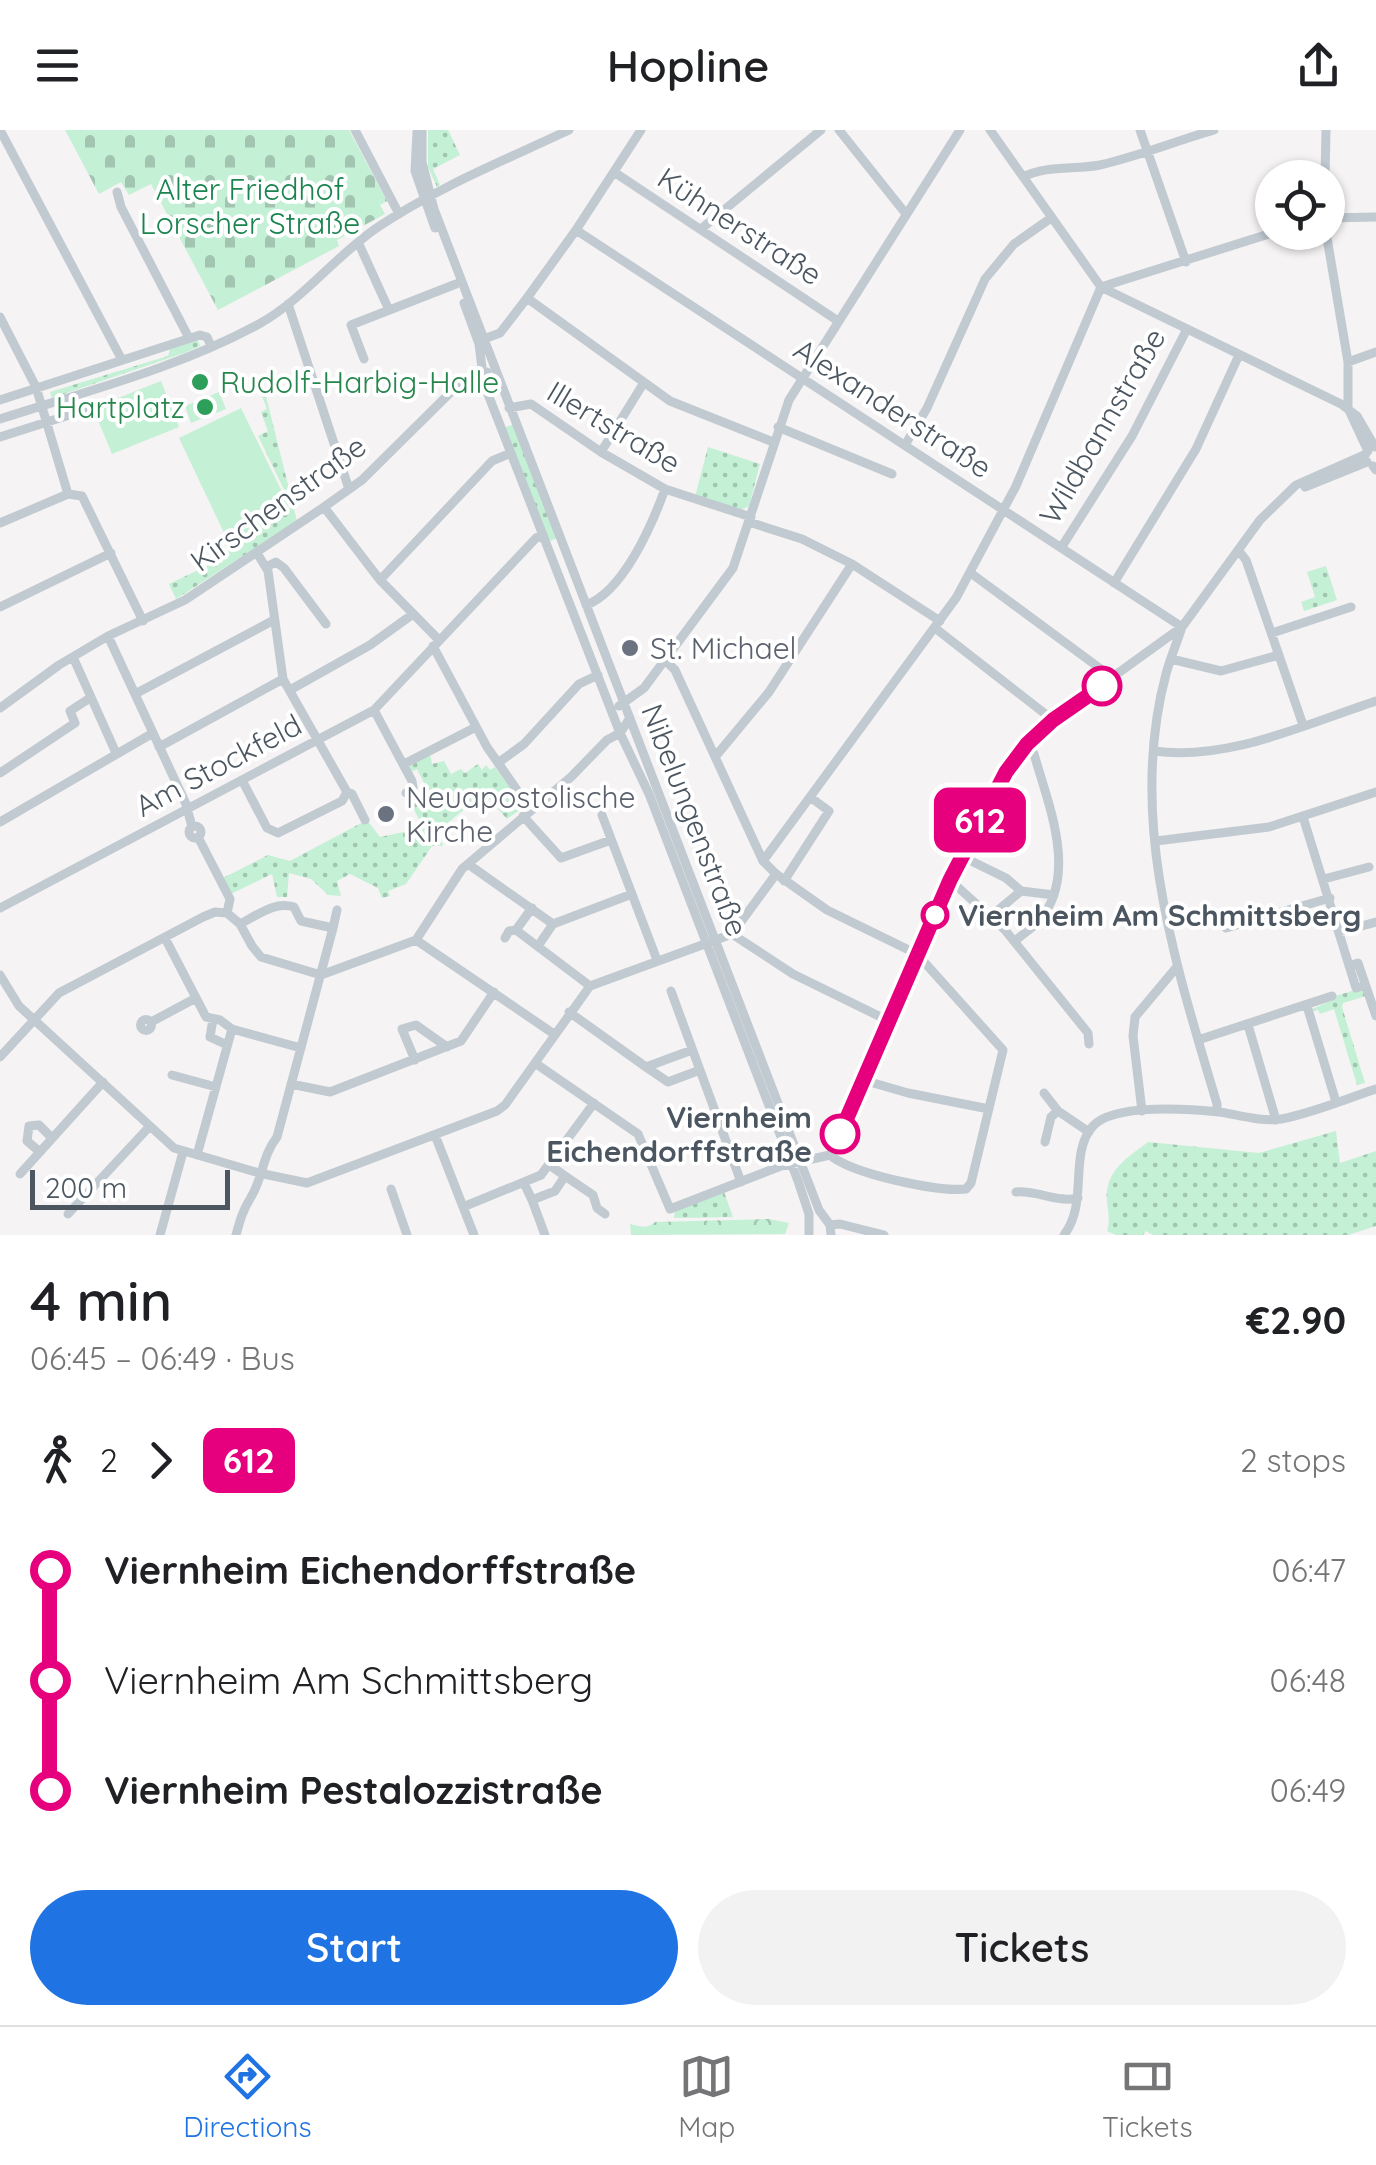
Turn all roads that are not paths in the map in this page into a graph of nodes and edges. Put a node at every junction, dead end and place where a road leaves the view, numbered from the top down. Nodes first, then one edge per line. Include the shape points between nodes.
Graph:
1 (0, 130) edge
2 (354, 130) edge
3 (419, 130) edge
4 (569, 130) edge
5 (641, 130) edge
6 (821, 130) edge
7 (838, 130) edge
8 (960, 130) edge
9 (990, 130) edge
10 (1140, 130) edge
11 (1214, 130) edge
12 (1326, 130) edge
13 (550, 134) edge
14 (1148, 150) junction
15 (1325, 160) edge
16 (614, 172) junction
17 (1023, 177) junction
18 (117, 192) dead end
19 (427, 198) junction
20 (400, 214) junction
21 (906, 214) junction
22 (1376, 217) edge
23 (1051, 218) junction
24 (1345, 218) edge
25 (700, 229) junction
26 (576, 230) junction
27 (1255, 239) edge
28 (358, 242) junction
29 (1329, 250) edge
30 (1186, 262) junction
31 (456, 284) junction
32 (1100, 287) junction
33 (527, 298) junction
34 (288, 304) junction
35 (389, 310) junction
36 (0, 318) edge
37 (838, 321) junction
38 (1187, 329) junction
39 (189, 338) junction
40 (481, 340) junction
41 (211, 346) junction
42 (1376, 352) edge
43 (1240, 354) junction
44 (364, 359) dead end
45 (122, 360) junction
46 (1348, 362) junction
47 (494, 369) junction
48 (481, 373) junction
49 (802, 378) junction
50 (644, 384) junction
51 (36, 387) junction
52 (0, 400) edge
53 (42, 406) junction
54 (509, 408) junction
55 (1348, 408) junction
56 (85, 410) dead end
57 (0, 420) edge
58 (44, 423) junction
59 (778, 427) junction
60 (0, 437) edge
61 (773, 442) junction
62 (905, 445) junction
63 (601, 452) junction
64 (511, 453) junction
65 (1372, 458) edge
66 (892, 474) dead end
67 (665, 489) junction
68 (350, 490) junction
69 (68, 494) junction
70 (324, 507) junction
71 (1002, 509) junction
72 (750, 520) junction
73 (0, 523) edge
74 (543, 535) junction
75 (1061, 548) junction
76 (1238, 550) junction
77 (111, 553) junction
78 (256, 553) junction
79 (852, 564) junction
80 (266, 567) junction
81 (972, 574) junction
82 (380, 580) junction
83 (1114, 582) junction
84 (586, 605) junction
85 (0, 607) edge
86 (1350, 607) dead end
87 (413, 614) junction
88 (274, 620) junction
89 (143, 621) junction
90 (326, 624) dead end
91 (937, 624) junction
92 (1182, 627) junction
93 (1272, 633) junction
94 (108, 636) junction
95 (436, 643) junction
96 (1161, 644) junction
97 (1152, 652) junction
98 (1279, 655) junction
99 (72, 656) junction
100 (665, 660) junction
101 (1170, 662) junction
102 (598, 675) junction
103 (1113, 678) junction
104 (283, 679) junction
105 (290, 690) junction
106 (135, 694) junction
107 (90, 698) junction
108 (608, 700) junction
109 (1376, 701) edge
110 (623, 702) junction
111 (0, 708) edge
112 (374, 710) junction
113 (613, 713) junction
114 (630, 718) junction
115 (1053, 720) junction
116 (1303, 725) junction
117 (476, 727) junction
118 (620, 733) junction
119 (153, 734) junction
120 (637, 737) junction
121 (319, 740) junction
122 (1027, 744) junction
123 (159, 747) junction
124 (1154, 751) junction
125 (116, 752) junction
126 (716, 757) junction
127 (498, 763) junction
128 (404, 764) junction
129 (0, 773) edge
130 (243, 782) junction
131 (347, 792) junction
132 (1376, 792) edge
133 (406, 793) dead end
134 (810, 797) junction
135 (188, 811) junction
136 (527, 813) junction
137 (602, 815) dead end
138 (1303, 816) junction
139 (365, 820) dead end
140 (0, 822) edge
141 (611, 840) junction
142 (1156, 840) junction
143 (961, 856) junction
144 (764, 861) junction
145 (468, 864) junction
146 (1370, 867) dead end
147 (780, 878) junction
148 (1324, 879) junction
149 (950, 880) junction
150 (1021, 890) junction
151 (632, 894) junction
152 (1054, 895) junction
153 (1330, 898) junction
154 (0, 908) edge
155 (532, 908) junction
156 (337, 910) dead end
157 (227, 914) junction
158 (991, 916) junction
159 (1376, 922) edge
160 (240, 924) junction
161 (553, 924) junction
162 (332, 928) junction
163 (1226, 928) dead end
164 (516, 930) junction
165 (1339, 932) junction
166 (732, 934) junction
167 (165, 938) junction
168 (505, 938) dead end
169 (416, 940) junction
170 (1015, 941) junction
171 (710, 942) junction
172 (538, 946) junction
173 (918, 954) junction
174 (658, 960) junction
175 (1176, 968) junction
176 (321, 974) junction
177 (1, 978) edge
178 (590, 986) junction
179 (671, 991) dead end
180 (494, 992) junction
181 (1332, 996) dead end
182 (196, 998) junction
183 (1307, 1006) junction
184 (569, 1012) junction
185 (1376, 1016) edge
186 (212, 1018) junction
187 (34, 1019) junction
188 (889, 1020) junction
189 (151, 1022) dead end
190 (1248, 1025) junction
191 (232, 1029) junction
192 (554, 1034) junction
193 (1198, 1040) junction
194 (1089, 1044) dead end
195 (227, 1046) junction
196 (447, 1047) junction
197 (301, 1048) junction
198 (692, 1050) junction
199 (0, 1057) edge
200 (415, 1060) junction
201 (535, 1063) junction
202 (646, 1067) junction
203 (700, 1070) junction
204 (172, 1075) dead end
205 (863, 1080) junction
206 (103, 1082) junction
207 (291, 1084) junction
208 (216, 1087) junction
209 (1376, 1089) edge
210 (1044, 1093) dead end
211 (1336, 1102) junction
212 (594, 1103) junction
213 (989, 1109) junction
214 (1058, 1111) junction
215 (1142, 1111) junction
216 (1217, 1112) junction
217 (1276, 1120) junction
218 (150, 1126) junction
219 (1089, 1132) junction
220 (436, 1134) junction
221 (52, 1138) junction
222 (1046, 1142) dead end
223 (40, 1152) junction
224 (183, 1152) junction
225 (197, 1155) junction
226 (830, 1155) junction
227 (796, 1164) junction
228 (551, 1166) junction
229 (259, 1173) junction
230 (20, 1174) dead end
231 (565, 1176) junction
232 (741, 1182) junction
233 (524, 1183) junction
234 (391, 1190) dead end
235 (1016, 1192) dead end
236 (1078, 1198) junction
237 (532, 1200) junction
238 (464, 1207) junction
239 (68, 1214) dead end
240 (605, 1214) dead end
241 (829, 1227) edge
242 (809, 1230) edge
243 (160, 1235) edge
244 (236, 1235) edge
245 (407, 1235) edge
246 (474, 1235) edge
247 (545, 1235) edge
248 (884, 1235) edge
249 (1064, 1235) edge

1 - 45 street
2 - 20 street
3 - 19 street
4 - 13 street
5 - 16 street
6 - 25 street
7 - 21 street
8 - 21 street
9 - 17 street
10 - 14 street
11 - 14 street
12 - 15 street
13 - 19 street
14 - 17 street
14 - 30 street
16 - 25 street, Kühnerstraße
16 - 26 street
17 - 23 street
18 - 39 street
19 - 20 street
19 - 31 street
19 - 40 street, Nibelungenstraße
20 - 28 street
21 - 37 street
22 - 24 street
23 - 32 street
23 - 62 street via 1014,244 985,278
25 - 37 street, Kühnerstraße
26 - 33 street
26 - 49 street, Alexanderstraße
27 - 30 street
28 - 34 street
28 - 35 street
29 - 46 street
30 - 32 street
31 - 35 street
31 - 40 street
32 - 38 street
32 - 71 street
33 - 40 street via 500,333
33 - 50 street
34 - 41 street
34 - 68 street
35 - 44 street via 351,325
36 - 51 street
37 - 49 street
38 - 43 street
38 - 75 street, Wildbannstraße via 1132,436
39 - 41 street via 207,337
39 - 45 street
40 - 47 street, Nibelungenstraße
40 - 48 street
41 - 53 street
42 - 46 street
43 - 55 street
43 - 83 street via 1196,449
45 - 51 street
46 - 55 street
47 - 48 street, Kirschenstraße
47 - 54 street, Nibelungenstraße
48 - 64 street
48 - 68 street, Kirschenstraße via 463,380
49 - 59 street
49 - 62 street, Alexanderstraße
50 - 61 street via 698,415
50 - 63 street
51 - 52 street
51 - 53 street
53 - 57 street
53 - 58 street
54 - 63 street, Illertstraße via 531,404
54 - 84 street, Nibelungenstraße
55 - 65 street via 1365,426
56 - 58 street
58 - 60 street
58 - 69 street
59 - 61 street
59 - 66 street
61 - 72 street
62 - 71 street, Alexanderstraße
63 - 67 street, Illertstraße
64 - 74 street
64 - 82 street via 492,461
65 - 76 street via 1296,485
67 - 72 street, Illertstraße
67 - 84 street via 641,545 600,600
68 - 70 street, Kirschenstraße
69 - 73 street
69 - 77 street via 82,496
70 - 78 street, Kirschenstraße
70 - 82 street
71 - 75 street, Alexanderstraße
71 - 81 street
72 - 79 street, Illertstraße
72 - 100 street via 726,579
74 - 95 street, Am Stockfeld
74 - 102 street
75 - 83 street, Alexanderstraße
76 - 92 street
76 - 93 street
77 - 85 street
77 - 89 street
78 - 80 street
78 - 89 street, Kirschenstraße
79 - 91 street, Illertstraße
79 - 126 street via 769,692
80 - 88 street
80 - 90 street via 276,562 284,568
81 - 91 street
81 - 103 street
82 - 87 street
83 - 92 street, Alexanderstraße
84 - 110 street, Nibelungenstraße
86 - 93 street
87 - 95 street
87 - 105 street
88 - 104 street
88 - 106 street
89 - 94 street, Kirschenstraße
91 - 115 street, Illertstraße
91 - 134 street
92 - 96 street
92 - 101 street
93 - 98 street
94 - 99 street, Kirschenstraße
94 - 106 street
95 - 112 street, Am Stockfeld
95 - 117 street
96 - 97 street
96 - 101 street
97 - 101 street
97 - 103 street
98 - 101 street via 1221,671
98 - 116 street
99 - 107 street
99 - 111 street, Kirschenstraße
100 - 110 street
100 - 126 street
101 - 124 street
102 - 108 street
102 - 127 street via 579,684
103 - 115 street
104 - 105 street
104 - 123 street
105 - 121 street
106 - 119 street
107 - 125 street
107 - 129 street via 70,711 76,723
108 - 110 street
108 - 113 street
109 - 116 street
110 - 113 street
110 - 114 street, Nibelungenstraße
112 - 121 street, Am Stockfeld
112 - 128 street
113 - 118 street
114 - 118 street
114 - 120 street, Nibelungenstraße
115 - 122 street
116 - 124 street via 1228,748
117 - 127 street
117 - 128 street
118 - 120 street
118 - 136 street
118 - 171 street
119 - 123 street
119 - 125 street
120 - 171 street, Nibelungenstraße
121 - 130 street, Am Stockfeld
121 - 131 street
122 - 143 street
122 - 152 street via 1055,826
123 - 135 street
124 - 142 street
125 - 140 street
126 - 144 street
127 - 136 street
128 - 133 street via 413,786
130 - 131 street via 268,828 278,833 342,801
130 - 135 street, Am Stockfeld
131 - 139 street
132 - 138 street
134 - 144 street
134 - 147 street via 829,811
135 - 154 street, Am Stockfeld
135 - 157 street via 230,899
136 - 141 street via 561,858
136 - 145 street
137 - 141 street
138 - 142 street via 1243,832
138 - 148 street
141 - 151 street
142 - 175 street
143 - 149 street
143 - 150 street
144 - 147 street
145 - 155 street
145 - 169 street
146 - 148 street
147 - 166 street
147 - 173 street via 827,910
148 - 153 street
149 - 158 street
149 - 173 street
150 - 152 street
150 - 158 street
151 - 161 street
151 - 174 street
152 - 170 street via 1038,922
153 - 163 street
153 - 165 street
155 - 161 street
155 - 164 street
156 - 162 street
157 - 160 street
157 - 167 street via 214,912
158 - 170 street
159 - 165 street
160 - 162 street via 282,904 294,907 300,921
160 - 176 street via 261,957
161 - 172 street
162 - 176 street
164 - 168 street
164 - 172 street
165 - 185 street via 1356,988 1365,985
166 - 171 street
166 - 188 street via 793,974
167 - 182 street
167 - 187 street via 59,993
169 - 176 street
169 - 180 street
170 - 194 street via 1088,1033
171 - 174 street
171 - 227 street
172 - 178 street
173 - 188 street
173 - 213 street via 1002,1047
174 - 178 street
175 - 193 street
175 - 215 street via 1135,1016
176 - 197 street
177 - 187 street
178 - 184 street
179 - 198 street
180 - 192 street
180 - 196 street via 461,1042
181 - 183 street
182 - 186 street
182 - 189 street
183 - 190 street
183 - 211 street
184 - 192 street
184 - 202 street
186 - 191 street
186 - 195 street via 210,1036
187 - 199 street
187 - 206 street
188 - 205 street
190 - 193 street
190 - 217 street
191 - 195 street
191 - 197 street
192 - 201 street
193 - 216 street
195 - 208 street
196 - 200 street
196 - 200 street via 416,1025 402,1029
197 - 207 street
198 - 202 street
198 - 203 street
200 - 207 street via 330,1092
201 - 212 street
201 - 220 street via 506,1105
202 - 203 street via 668,1082
203 - 232 street
204 - 208 street
205 - 213 street
205 - 226 street
206 - 218 street
206 - 221 street
207 - 229 street
208 - 225 street
209 - 211 street
210 - 214 street
211 - 217 street
212 - 228 street
212 - 232 street via 638,1134 670,1209
213 - 226 street via 966,1189 889,1177
214 - 219 street
214 - 222 street
215 - 216 street
215 - 219 street via 1112,1115
216 - 217 street
218 - 224 street
218 - 239 street
219 - 236 street
220 - 229 street via 306,1183
220 - 238 street
221 - 223 street
221 - 223 street via 29,1126 27,1140
223 - 230 street
224 - 225 street
224 - 243 street
225 - 229 street
226 - 227 street
227 - 232 street
227 - 241 street
227 - 242 street
228 - 231 street
228 - 233 street
229 - 244 street
231 - 237 street via 555,1191
231 - 240 street via 593,1195
233 - 237 street
233 - 238 street
234 - 245 street
235 - 236 street
236 - 249 street
237 - 247 street
238 - 246 street
241 - 242 street via 816,1219
241 - 248 street

